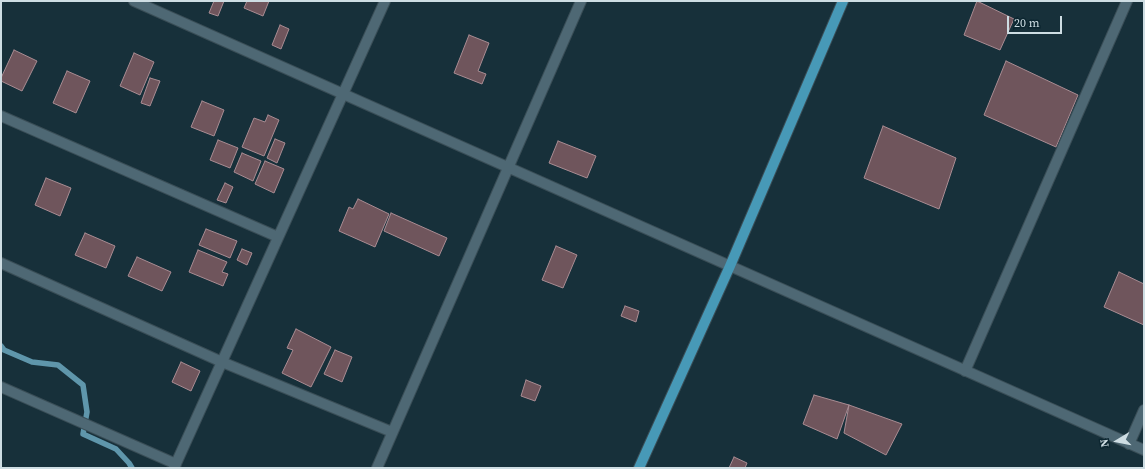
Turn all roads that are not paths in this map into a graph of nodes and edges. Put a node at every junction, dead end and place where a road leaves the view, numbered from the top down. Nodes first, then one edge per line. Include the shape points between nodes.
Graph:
1 (134, 1) edge
2 (385, 1) edge
3 (582, 1) edge
4 (843, 1) edge
5 (1127, 1) edge
6 (343, 94) junction
7 (1, 116) edge
8 (508, 168) junction
9 (278, 237) junction
10 (1, 263) edge
11 (730, 266) junction
12 (222, 362) junction
13 (965, 371) junction
14 (1, 387) edge
15 (1144, 410) edge
16 (392, 432) junction
17 (1129, 444) junction
18 (1144, 450) edge
19 (175, 466) edge
20 (377, 468) edge
21 (640, 468) edge

1 - 6 street
2 - 6 street
3 - 8 street
4 - 11 main road
5 - 13 street
6 - 8 street
6 - 9 street
7 - 9 street
8 - 11 street
8 - 16 street
9 - 12 street
10 - 12 street
11 - 13 street
11 - 21 main road
12 - 16 street
12 - 19 street
13 - 17 street
14 - 19 street
15 - 17 street
16 - 20 street
17 - 18 street

